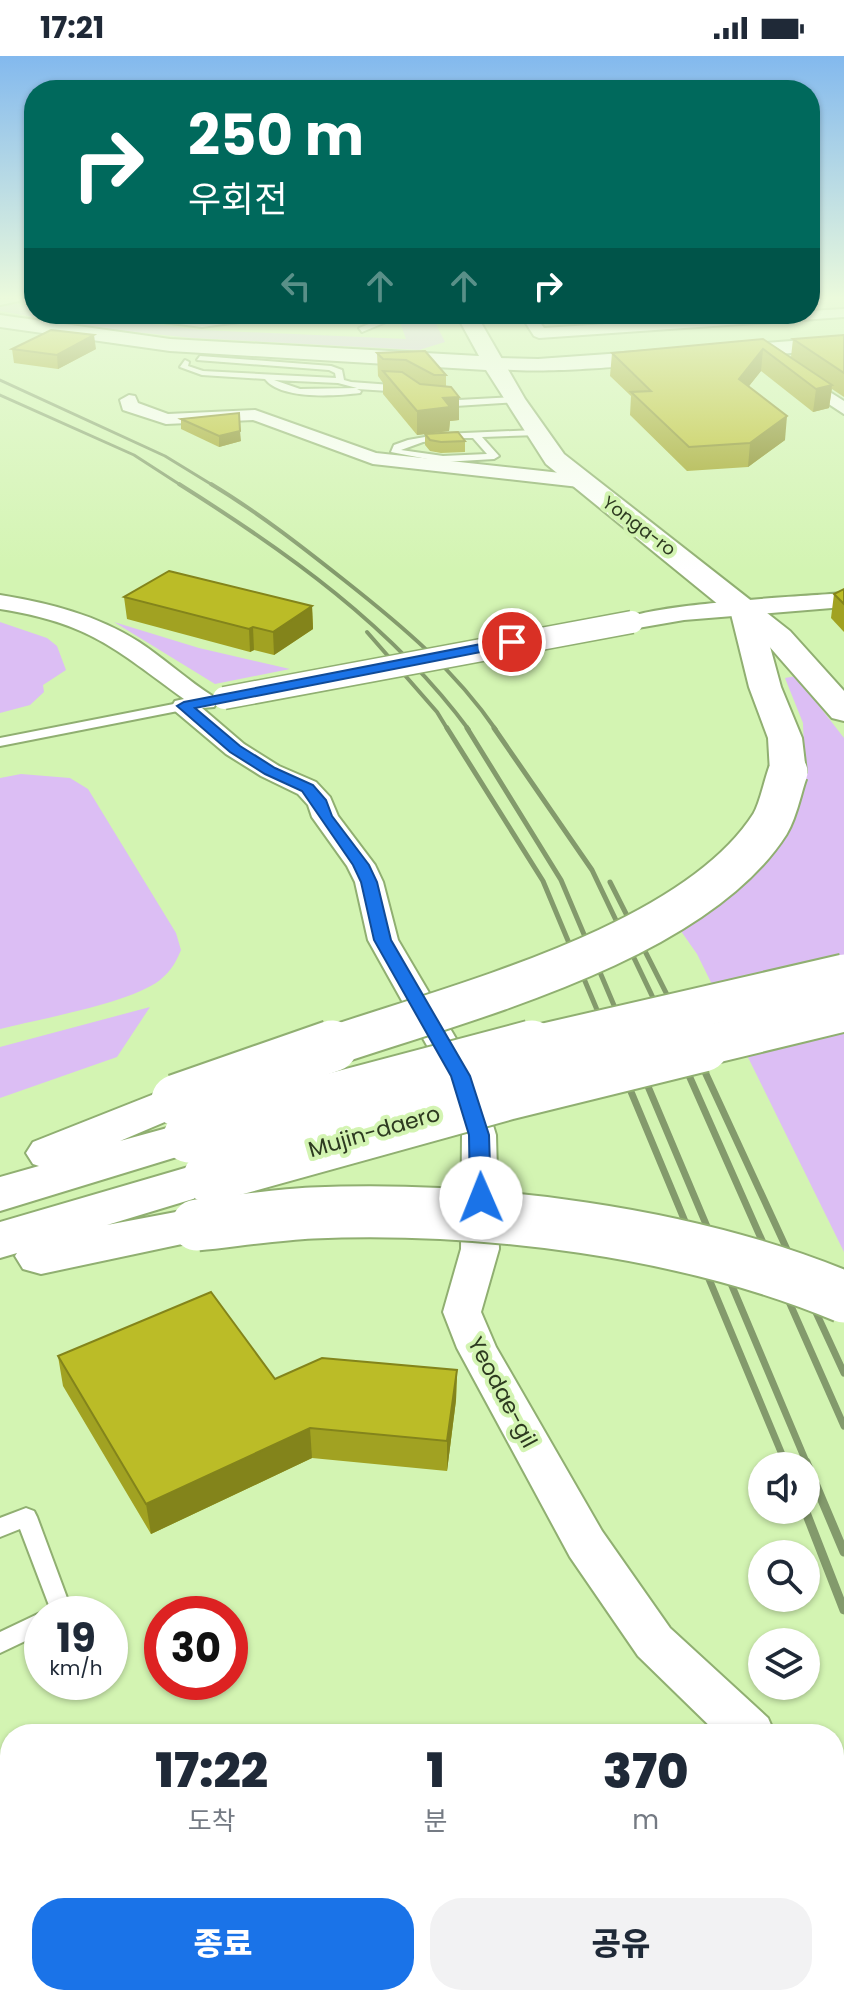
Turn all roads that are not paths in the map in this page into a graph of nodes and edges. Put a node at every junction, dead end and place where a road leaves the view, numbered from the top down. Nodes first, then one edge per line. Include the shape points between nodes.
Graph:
1 (290, 389) edge
2 (370, 389) edge
3 (509, 389) edge
4 (816, 389) edge
5 (378, 391) junction
6 (410, 393) edge
7 (129, 400) dead end
8 (516, 401) junction
9 (425, 402) edge
10 (434, 408) edge
11 (844, 409) edge
12 (535, 433) junction
13 (477, 437) junction
14 (579, 481) junction
15 (844, 600) edge
16 (0, 602) edge
17 (745, 610) junction
18 (204, 702) junction
19 (844, 711) edge
20 (0, 742) edge
21 (844, 974) edge
22 (844, 1012) edge
23 (192, 1138) junction
24 (0, 1173) edge
25 (0, 1194) edge
26 (0, 1240) edge
27 (0, 1268) edge
28 (844, 1297) edge
29 (0, 1528) edge
30 (57, 1596) edge
31 (24, 1631) edge
32 (0, 1643) edge
33 (740, 1724) edge

1 - 5 lane
2 - 5 lane
3 - 8 main road, Yonga-ro
4 - 11 street
5 - 6 lane
7 - 14 street via 129,406 166,419 261,416 373,458
8 - 9 lane
8 - 10 lane
8 - 12 main road, Yonga-ro
12 - 13 lane
12 - 14 main road, Yonga-ro
13 - 13 lane via 405,442 396,452 443,459 494,456
14 - 17 main road, Yonga-ro
15 - 17 street
16 - 18 street, Yeodae-gil via 90,623
17 - 18 street, bridge via 684,613
17 - 19 main road, Yonga-ro via 779,638
17 - 23 main road, bridge via 785,738 788,772 771,824 723,878 665,919
18 - 20 lane
18 - 33 street, Yeodae-gil via 235,749 307,788 361,865 383,940 461,1076 479,1135 480,1249 462,1312 477,1348 586,1544 654,1642
21 - 23 main road, Mujin-daero, bridge via 477,1059
22 - 23 main road, Mujin-daero, bridge via 508,1094
23 - 24 main road
23 - 25 main road, Mujin-daero
23 - 26 main road, Mujin-daero
27 - 28 main road, bridge via 64,1249 197,1225 309,1214 420,1212 607,1230 684,1247
29 - 30 lane via 26,1517
31 - 32 lane

